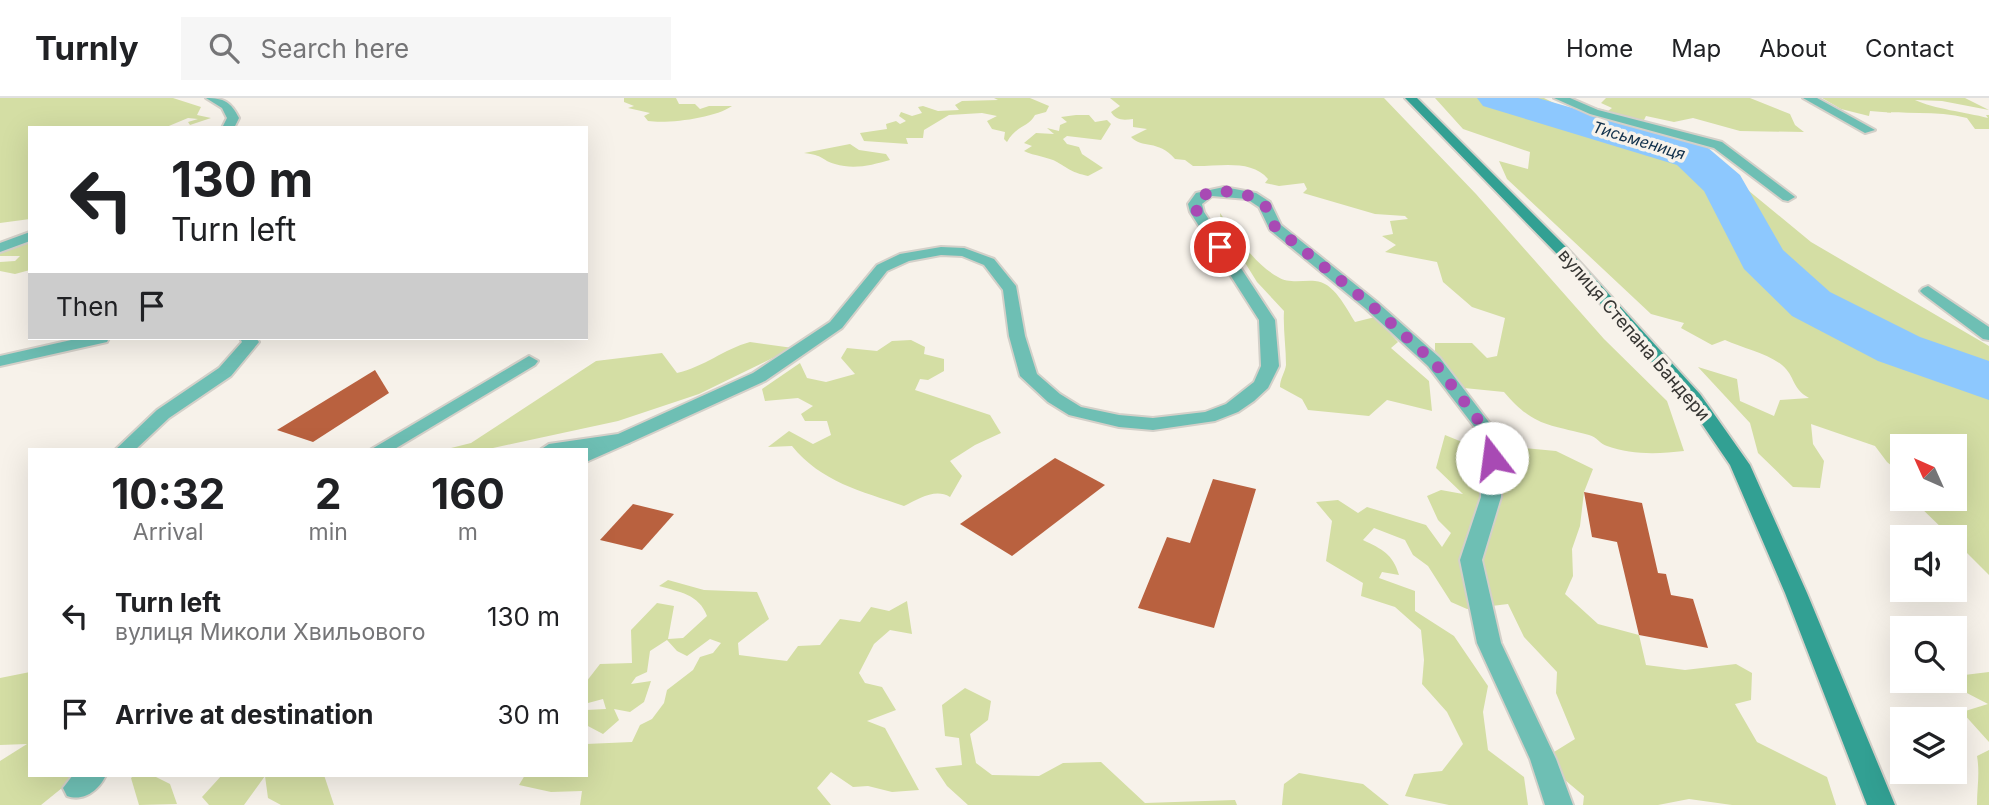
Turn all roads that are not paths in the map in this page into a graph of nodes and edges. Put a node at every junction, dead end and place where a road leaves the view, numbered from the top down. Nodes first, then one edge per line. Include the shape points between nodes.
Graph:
1 (212, 98) edge
2 (1411, 98) edge
3 (1560, 98) edge
4 (1810, 98) edge
5 (229, 126) edge
6 (1869, 130) dead end
7 (1788, 197) dead end
8 (28, 237) edge
9 (0, 248) edge
10 (1928, 291) dead end
11 (1989, 335) edge
12 (93, 340) edge
13 (250, 340) edge
14 (0, 361) edge
15 (529, 361) dead end
16 (622, 439) junction
17 (126, 448) edge
18 (382, 448) edge
19 (562, 448) edge
20 (588, 455) edge
21 (1559, 805) edge
22 (1881, 805) edge

1 - 5 street via 229,108 233,118
2 - 22 main road, вулиця Степана Бандери via 1561,250 1694,398 1740,465
3 - 7 street via 1594,112 1718,145
4 - 6 street
8 - 9 street
10 - 11 lane
12 - 14 street
13 - 17 street via 225,372 163,414
15 - 18 street
16 - 19 street
16 - 20 street
16 - 21 street via 759,376 805,348 836,325 882,268 905,257 941,251 964,252 989,262 1011,289 1017,336 1029,376 1075,411 1153,424 1208,417 1232,408 1262,384 1270,366 1267,320 1195,204 1210,192 1251,196 1265,205 1275,227 1434,362 1492,438 1491,497 1471,559 1489,643 1543,759

